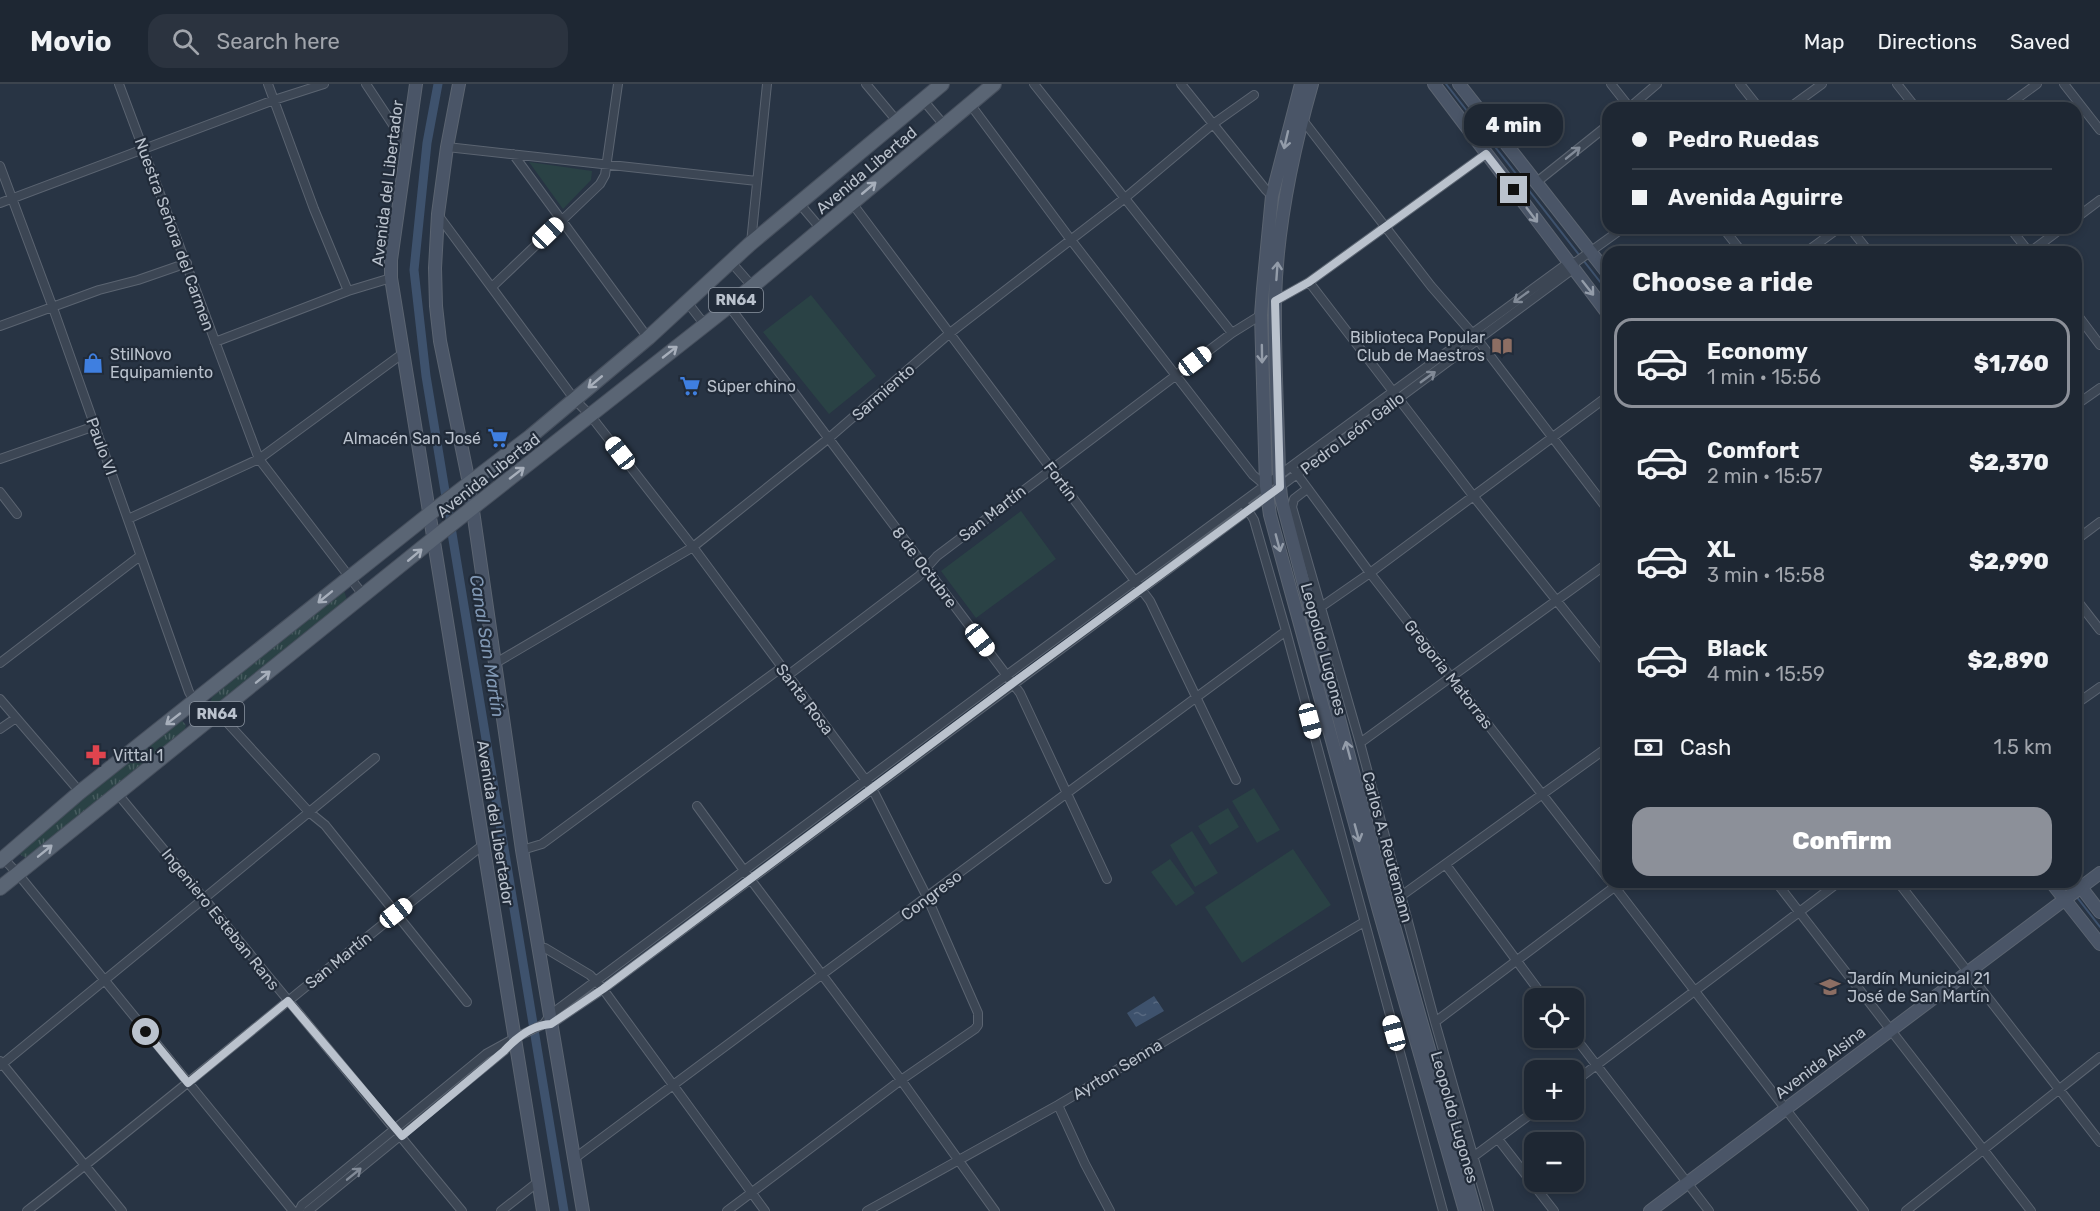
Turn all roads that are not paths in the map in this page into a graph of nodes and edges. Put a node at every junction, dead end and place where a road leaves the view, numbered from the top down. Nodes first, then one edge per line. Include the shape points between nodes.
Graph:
1 (119, 84) edge
2 (268, 84) edge
3 (324, 84) edge
4 (366, 84) edge
5 (416, 84) edge
6 (459, 84) edge
7 (618, 84) edge
8 (768, 84) edge
9 (866, 84) edge
10 (942, 84) edge
11 (994, 84) edge
12 (1034, 84) edge
13 (1181, 84) edge
14 (1301, 84) edge
15 (1312, 84) edge
16 (1434, 84) edge
17 (1459, 84) edge
18 (1611, 84) edge
19 (1657, 84) edge
20 (1740, 84) edge
21 (1822, 84) edge
22 (1896, 84) edge
23 (2037, 84) edge
24 (2064, 84) edge
25 (1254, 95) dead end
26 (274, 100) junction
27 (922, 100) junction
28 (1624, 102) edge
29 (1636, 102) edge
30 (1754, 102) edge
31 (1797, 102) edge
32 (1911, 102) edge
33 (2012, 102) edge
34 (2078, 102) edge
35 (970, 104) junction
36 (2082, 107) edge
37 (1302, 119) junction
38 (897, 122) junction
39 (1213, 124) junction
40 (944, 125) junction
41 (1602, 130) edge
42 (2100, 130) edge
43 (407, 146) junction
44 (447, 147) junction
45 (143, 149) junction
46 (513, 154) junction
47 (1486, 154) junction
48 (606, 164) junction
49 (0, 166) edge
50 (757, 181) junction
51 (1538, 182) junction
52 (1272, 196) junction
53 (1125, 198) junction
54 (12, 199) junction
55 (2100, 200) edge
56 (852, 202) junction
57 (0, 203) edge
58 (799, 203) junction
59 (438, 214) junction
60 (2082, 214) edge
61 (562, 220) junction
62 (1386, 226) junction
63 (821, 229) junction
64 (1614, 234) edge
65 (1728, 234) edge
66 (1831, 234) edge
67 (1855, 234) edge
68 (2015, 234) edge
69 (2054, 234) edge
70 (1071, 240) junction
71 (750, 244) junction
72 (1737, 246) edge
73 (1814, 246) edge
74 (1864, 246) edge
75 (2025, 246) edge
76 (2038, 246) edge
77 (1589, 252) junction
78 (731, 262) junction
79 (187, 263) junction
80 (1573, 265) junction
81 (1602, 267) edge
82 (391, 278) junction
83 (1309, 282) junction
84 (752, 286) junction
85 (492, 288) junction
86 (348, 291) junction
87 (1275, 301) junction
88 (687, 302) junction
89 (729, 306) junction
90 (1602, 306) edge
91 (53, 308) junction
92 (1261, 315) junction
93 (2082, 322) edge
94 (705, 325) junction
95 (0, 326) edge
96 (950, 333) junction
97 (1232, 333) junction
98 (1475, 337) junction
99 (648, 338) junction
100 (215, 342) junction
101 (2100, 345) edge
102 (402, 354) junction
103 (1176, 375) junction
104 (2100, 387) edge
105 (1396, 395) junction
106 (575, 399) junction
107 (1602, 400) edge
108 (2082, 400) edge
109 (590, 415) junction
110 (95, 426) junction
111 (829, 438) junction
112 (1552, 438) junction
113 (0, 459) edge
114 (259, 459) junction
115 (1051, 468) junction
116 (1294, 471) junction
117 (1280, 482) junction
118 (463, 487) junction
119 (1306, 489) junction
120 (1266, 491) junction
121 (0, 492) edge
122 (1474, 496) junction
123 (1602, 502) edge
124 (1245, 507) junction
125 (433, 511) junction
126 (467, 512) junction
127 (17, 514) dead end
128 (128, 519) junction
129 (2100, 522) edge
130 (439, 535) junction
131 (2082, 536) edge
132 (693, 547) junction
133 (140, 556) junction
134 (1602, 567) edge
135 (925, 569) junction
136 (1370, 573) junction
137 (350, 577) junction
138 (1136, 581) junction
139 (1142, 590) junction
140 (364, 596) junction
141 (1557, 600) junction
142 (1321, 607) junction
143 (2082, 607) edge
144 (2100, 630) edge
145 (1286, 631) junction
146 (1602, 657) edge
147 (0, 663) edge
148 (494, 664) junction
149 (784, 672) junction
150 (1007, 675) junction
151 (1452, 677) junction
152 (1013, 683) junction
153 (2100, 687) edge
154 (1196, 697) junction
155 (0, 699) edge
156 (2082, 700) edge
157 (195, 702) junction
158 (217, 714) junction
159 (16, 718) junction
160 (0, 729) edge
161 (1360, 742) junction
162 (1602, 751) edge
163 (375, 758) dead end
164 (866, 780) junction
165 (1236, 780) dead end
166 (873, 789) junction
167 (80, 792) junction
168 (1065, 792) junction
169 (117, 793) junction
170 (1542, 795) junction
171 (698, 806) dead end
172 (309, 812) junction
173 (483, 845) junction
174 (522, 850) junction
175 (2, 860) edge
176 (1446, 865) junction
177 (1602, 868) edge
178 (745, 872) junction
179 (18, 873) junction
180 (2100, 873) edge
181 (1107, 879) dead end
182 (751, 880) junction
183 (2082, 885) edge
184 (0, 888) edge
185 (1607, 888) edge
186 (1618, 888) edge
187 (1781, 888) edge
188 (1831, 888) edge
189 (1903, 888) edge
190 (2073, 891) edge
191 (1401, 896) junction
192 (927, 897) junction
193 (206, 899) junction
194 (1799, 911) junction
195 (2100, 912) edge
196 (396, 913) junction
197 (1364, 922) junction
198 (2100, 944) edge
199 (538, 948) junction
200 (1516, 961) junction
201 (1967, 972) junction
202 (823, 976) junction
203 (105, 981) junction
204 (596, 981) junction
205 (1537, 988) edge
206 (603, 989) junction
207 (1695, 990) junction
208 (288, 1001) junction
209 (467, 1002) dead end
210 (548, 1021) junction
211 (1434, 1022) junction
212 (1891, 1029) junction
213 (518, 1037) junction
214 (1583, 1048) edge
215 (2100, 1057) edge
216 (1, 1063) edge
217 (1596, 1065) junction
218 (1584, 1074) edge
219 (901, 1080) junction
220 (188, 1083) junction
221 (673, 1086) junction
222 (2059, 1089) junction
223 (1059, 1105) junction
224 (1786, 1109) junction
225 (1524, 1119) edge
226 (395, 1128) junction
227 (402, 1136) junction
228 (1498, 1138) junction
229 (2100, 1142) edge
230 (1983, 1150) junction
231 (1473, 1156) junction
232 (575, 1158) junction
233 (959, 1161) junction
234 (86, 1165) junction
235 (538, 1182) junction
236 (1688, 1183) junction
237 (751, 1193) junction
238 (27, 1211) edge
239 (122, 1211) edge
240 (293, 1211) edge
241 (299, 1211) edge
242 (309, 1211) edge
243 (462, 1211) edge
244 (501, 1211) edge
245 (543, 1211) edge
246 (583, 1211) edge
247 (727, 1211) edge
248 (765, 1211) edge
249 (867, 1211) edge
250 (995, 1211) edge
251 (1110, 1211) edge
252 (1443, 1211) edge
253 (1465, 1211) edge
254 (1475, 1211) edge
255 (1490, 1211) edge
256 (1554, 1211) edge
257 (1650, 1211) edge
258 (1710, 1211) edge
259 (1864, 1211) edge
260 (1906, 1211) edge
261 (2031, 1211) edge

1 - 45 street, Nuestra Señora del Carmen
2 - 26 street
3 - 26 street
4 - 43 street
5 - 43 main road, Avenida del Libertador
6 - 44 main road, Avenida del Libertador
7 - 48 street
8 - 50 street
9 - 38 street
10 - 27 main road, Avenida Libertad / RN64
11 - 35 main road, Avenida Libertad / RN64
12 - 53 street
13 - 39 street
14 -> 52 main road, Leopoldo Lugones
15 - 37 main road, Leopoldo Lugones
16 - 47 main road
17 - 51 main road
18 - 28 street
19 - 29 street
20 - 30 street
21 - 31 street
22 - 32 street
23 - 33 street
24 - 34 street
25 - 39 street, Sarmiento
26 - 45 street
26 - 86 street
27 - 38 main road, Avenida Libertad / RN64
27 - 40 street
35 - 40 main road, Avenida Libertad / RN64
35 - 70 street
36 - 42 street
37 - 62 street
87 -> 37 main road, Leopoldo Lugones via 1284,203
38 - 58 main road, Avenida Libertad / RN64
39 - 52 street
39 - 53 street, Sarmiento
56 -> 40 main road, Avenida Libertad / RN64
51 -> 41 street
43 - 82 main road, Avenida del Libertador
44 - 46 street
44 - 59 main road, Avenida del Libertador
45 - 54 street
45 - 79 street, Nuestra Señora del Carmen
46 - 48 street
46 - 61 street
47 - 62 street
47 -> 80 main road
48 - 50 street
48 - 61 street via 600,184
49 - 54 street, Paulo VI
50 - 71 street
51 - 77 main road
52 - 92 main road, Leopoldo Lugones
53 - 70 street, Sarmiento
53 - 97 street
54 - 57 street
54 - 91 street, Paulo VI
55 - 60 street
56 - 63 main road, Avenida Libertad / RN64
56 - 96 street, Fortín
58 - 63 street
58 - 71 main road, Avenida Libertad / RN64
59 - 85 street, Santa Rosa
59 - 118 main road, Avenida del Libertador via 436,306
61 - 85 street
61 - 99 street
62 - 83 street
62 - 98 street
63 - 84 main road, Avenida Libertad / RN64
64 - 77 street, Pedro León Gallo
65 - 72 street
66 - 73 street
67 - 74 street
68 - 75 street
69 - 76 street
70 - 96 street, Sarmiento
70 - 103 street
71 - 78 main road, Avenida Libertad / RN64
77 - 80 street, Pedro León Gallo
77 - 81 main road
78 - 84 street
78 - 88 main road, Avenida Libertad / RN64
79 - 91 street
79 - 100 street, Nuestra Señora del Carmen
80 -> 90 main road
80 - 98 street, Pedro León Gallo
82 - 86 street
82 - 102 main road, Avenida del Libertador
83 - 87 street
83 - 105 street
84 - 89 main road, Avenida Libertad / RN64
85 - 106 street, Santa Rosa
86 - 100 street
87 - 117 main road, Leopoldo Lugones
88 - 94 street
88 - 99 main road, Avenida Libertad / RN64
89 - 94 main road, Avenida Libertad / RN64
89 - 111 street, 8 de Octubre
91 - 95 street
91 - 110 street, Paulo VI
92 - 97 street, San Martín
92 -> 120 main road, Leopoldo Lugones
93 - 101 street
109 -> 94 main road, Avenida Libertad / RN64
96 - 111 street, Sarmiento
96 - 115 street, Fortín
97 - 103 street, San Martín
98 - 105 street, Pedro León Gallo
98 - 112 street
99 -> 106 main road, Avenida Libertad / RN64
100 - 114 street, Nuestra Señora del Carmen
102 - 114 street
102 - 125 main road, Avenida del Libertador
103 - 115 street, San Martín
103 - 120 street
104 - 108 street
105 - 116 street, Pedro León Gallo
105 - 122 street
106 - 109 street, Santa Rosa
106 - 118 main road, Avenida Libertad / RN64
107 - 112 street
126 -> 109 main road, Avenida Libertad / RN64
109 - 132 street, Santa Rosa
110 - 113 street
110 - 128 street, Paulo VI
111 - 132 street, Sarmiento
111 - 135 street, 8 de Octubre
112 - 122 street
112 - 123 street
114 - 128 street
114 - 137 street, Nuestra Señora del Carmen
115 - 135 street, San Martín
115 - 138 street, Fortín
116 - 117 street, Pedro León Gallo
116 - 119 street, Gregoria Matorras
117 - 120 street, Pedro León Gallo
254 -> 117 main road, Leopoldo Lugones via 1388,905
118 - 125 main road, Avenida Libertad / RN64
118 - 126 main road, Avenida del Libertador
119 - 136 street, Gregoria Matorras
119 - 142 street, Carlos A. Reutemann via 1294,499 1292,507
120 - 124 street, Pedro León Gallo
120 -> 253 main road, Leopoldo Lugones
121 - 127 street
122 - 136 street
122 - 141 street
124 - 138 street, Pedro León Gallo
124 - 139 street, Pedro León Gallo
124 - 145 street via 1254,520
125 - 130 main road, Avenida del Libertador
125 - 137 main road, Avenida Libertad / RN64
126 - 130 main road, Avenida Libertad / RN64
126 - 148 main road, Avenida del Libertador
128 - 133 street, Paulo VI
129 - 131 street
140 -> 130 main road, Avenida Libertad / RN64
130 - 173 main road, Avenida del Libertador
132 - 148 street, Sarmiento
132 - 149 street, Santa Rosa
133 - 147 street
133 - 157 street, Paulo VI
134 - 141 street
135 - 149 street, San Martín
135 - 150 street, 8 de Octubre
136 - 142 street
136 - 151 street, Gregoria Matorras
137 - 140 street, Nuestra Señora del Carmen
137 -> 157 main road, Avenida Libertad / RN64
138 - 139 street, Fortín
138 - 150 street, Pedro León Gallo
139 - 152 street, Pedro León Gallo
139 - 154 street, Fortín
158 -> 140 main road, Avenida Libertad / RN64
141 - 146 street
141 - 151 street
142 - 161 street, Carlos A. Reutemann
143 - 144 street
145 - 154 street, Congreso
145 - 197 street
148 - 174 main road, Avenida del Libertador
149 - 164 street, Santa Rosa
149 - 174 street, San Martín via 542,844
150 - 152 street, 8 de Octubre
150 - 164 street, Pedro León Gallo
151 - 161 street
151 - 170 street, Gregoria Matorras
152 - 166 street, Pedro León Gallo
152 - 168 street, 8 de Octubre
153 - 156 street
154 - 165 street, Fortín
154 - 168 street, Congreso
155 - 159 street
157 - 158 street
157 -> 167 main road, Avenida Libertad / RN64
158 - 169 main road, Avenida Libertad / RN64
158 - 172 street
159 - 160 street
159 - 167 street
161 - 191 street, Carlos A. Reutemann
162 - 170 street
163 - 172 street
164 - 166 street, Santa Rosa
164 - 178 street, Pedro León Gallo
166 - 182 street, Pedro León Gallo
166 - 192 street, Santa Rosa
167 - 175 main road, Avenida Libertad / RN64
168 - 181 street, 8 de Octubre
168 - 192 street, Congreso
179 -> 169 main road, Avenida Libertad / RN64
169 - 193 street, Ingeniero Esteban Rans
170 - 176 street
170 - 177 street, Gregoria Matorras
171 - 178 street
172 - 193 street
172 - 196 street via 325,825
173 - 196 street, San Martín
173 - 213 main road, Avenida del Libertador
174 - 199 main road, Avenida del Libertador
175 - 179 street
176 - 191 street
176 - 200 street
178 - 182 street
178 - 204 street, Pedro León Gallo
179 - 184 main road, Avenida Libertad / RN64
179 - 203 street
180 - 183 main road, Avenida Alsina
182 - 202 street
182 - 206 street, Pedro León Gallo
185 - 200 street
186 - 207 street, Gregoria Matorras
187 - 194 street
188 - 194 street
189 - 201 street
190 - 195 main road
190 - 198 main road
190 - 201 main road, Avenida Alsina
191 - 211 street, Carlos A. Reutemann
192 - 202 street, Congreso
192 - 219 street, Santa Rosa via 978,1013 978,1025
193 - 203 street
193 - 208 street, Ingeniero Esteban Rans
194 - 207 street
194 - 212 street
196 - 208 street, San Martín
196 - 209 street
197 - 223 street, Ayrton Senna
197 - 252 street
199 - 204 street via 545,948
199 - 210 main road, Avenida del Libertador
200 - 205 street
200 - 211 street
201 - 212 main road, Avenida Alsina
201 - 222 street
202 - 219 street
202 - 221 street, Congreso
203 - 216 street
203 - 220 street
204 - 206 street
204 - 210 street, Pedro León Gallo
206 - 210 street, Pedro León Gallo
206 - 221 street
207 - 217 street
207 - 224 street, Gregoria Matorras
208 - 220 street, San Martín
208 - 226 street, Ingeniero Esteban Rans
210 - 213 street, Pedro León Gallo
210 - 232 main road, Avenida del Libertador
211 - 231 street, Carlos A. Reutemann
212 - 224 main road, Avenida Alsina
212 - 230 street
213 - 226 street, Pedro León Gallo via 486,1054
213 - 227 street, Pedro León Gallo
213 - 235 main road, Avenida del Libertador
214 - 217 street
215 - 222 street
216 - 234 street
217 - 218 street
217 - 236 street
219 - 233 street
219 - 237 street
220 - 234 street, San Martín
220 - 240 street
221 - 232 street, Congreso
221 - 237 street
222 - 229 street
222 - 230 street
223 - 233 street, Ayrton Senna
223 - 251 street
224 - 236 main road, Avenida Alsina
224 - 259 street, Gregoria Matorras
225 - 228 street
226 - 227 street, Ingeniero Esteban Rans
226 - 241 street, Pedro León Gallo via 302,1204
242 -> 227 street, Pedro León Gallo
227 - 243 street, Ingeniero Esteban Rans
228 - 231 street
228 - 256 street
230 - 260 street
230 - 261 street
231 - 255 street, Carlos A. Reutemann
232 - 246 main road, Avenida del Libertador
233 - 249 street, Ayrton Senna
233 - 250 street
234 - 238 street, San Martín
234 - 239 street
235 - 244 street
235 - 245 main road, Avenida del Libertador
236 - 257 main road, Avenida Alsina
236 - 258 street
237 - 247 street
237 - 248 street

